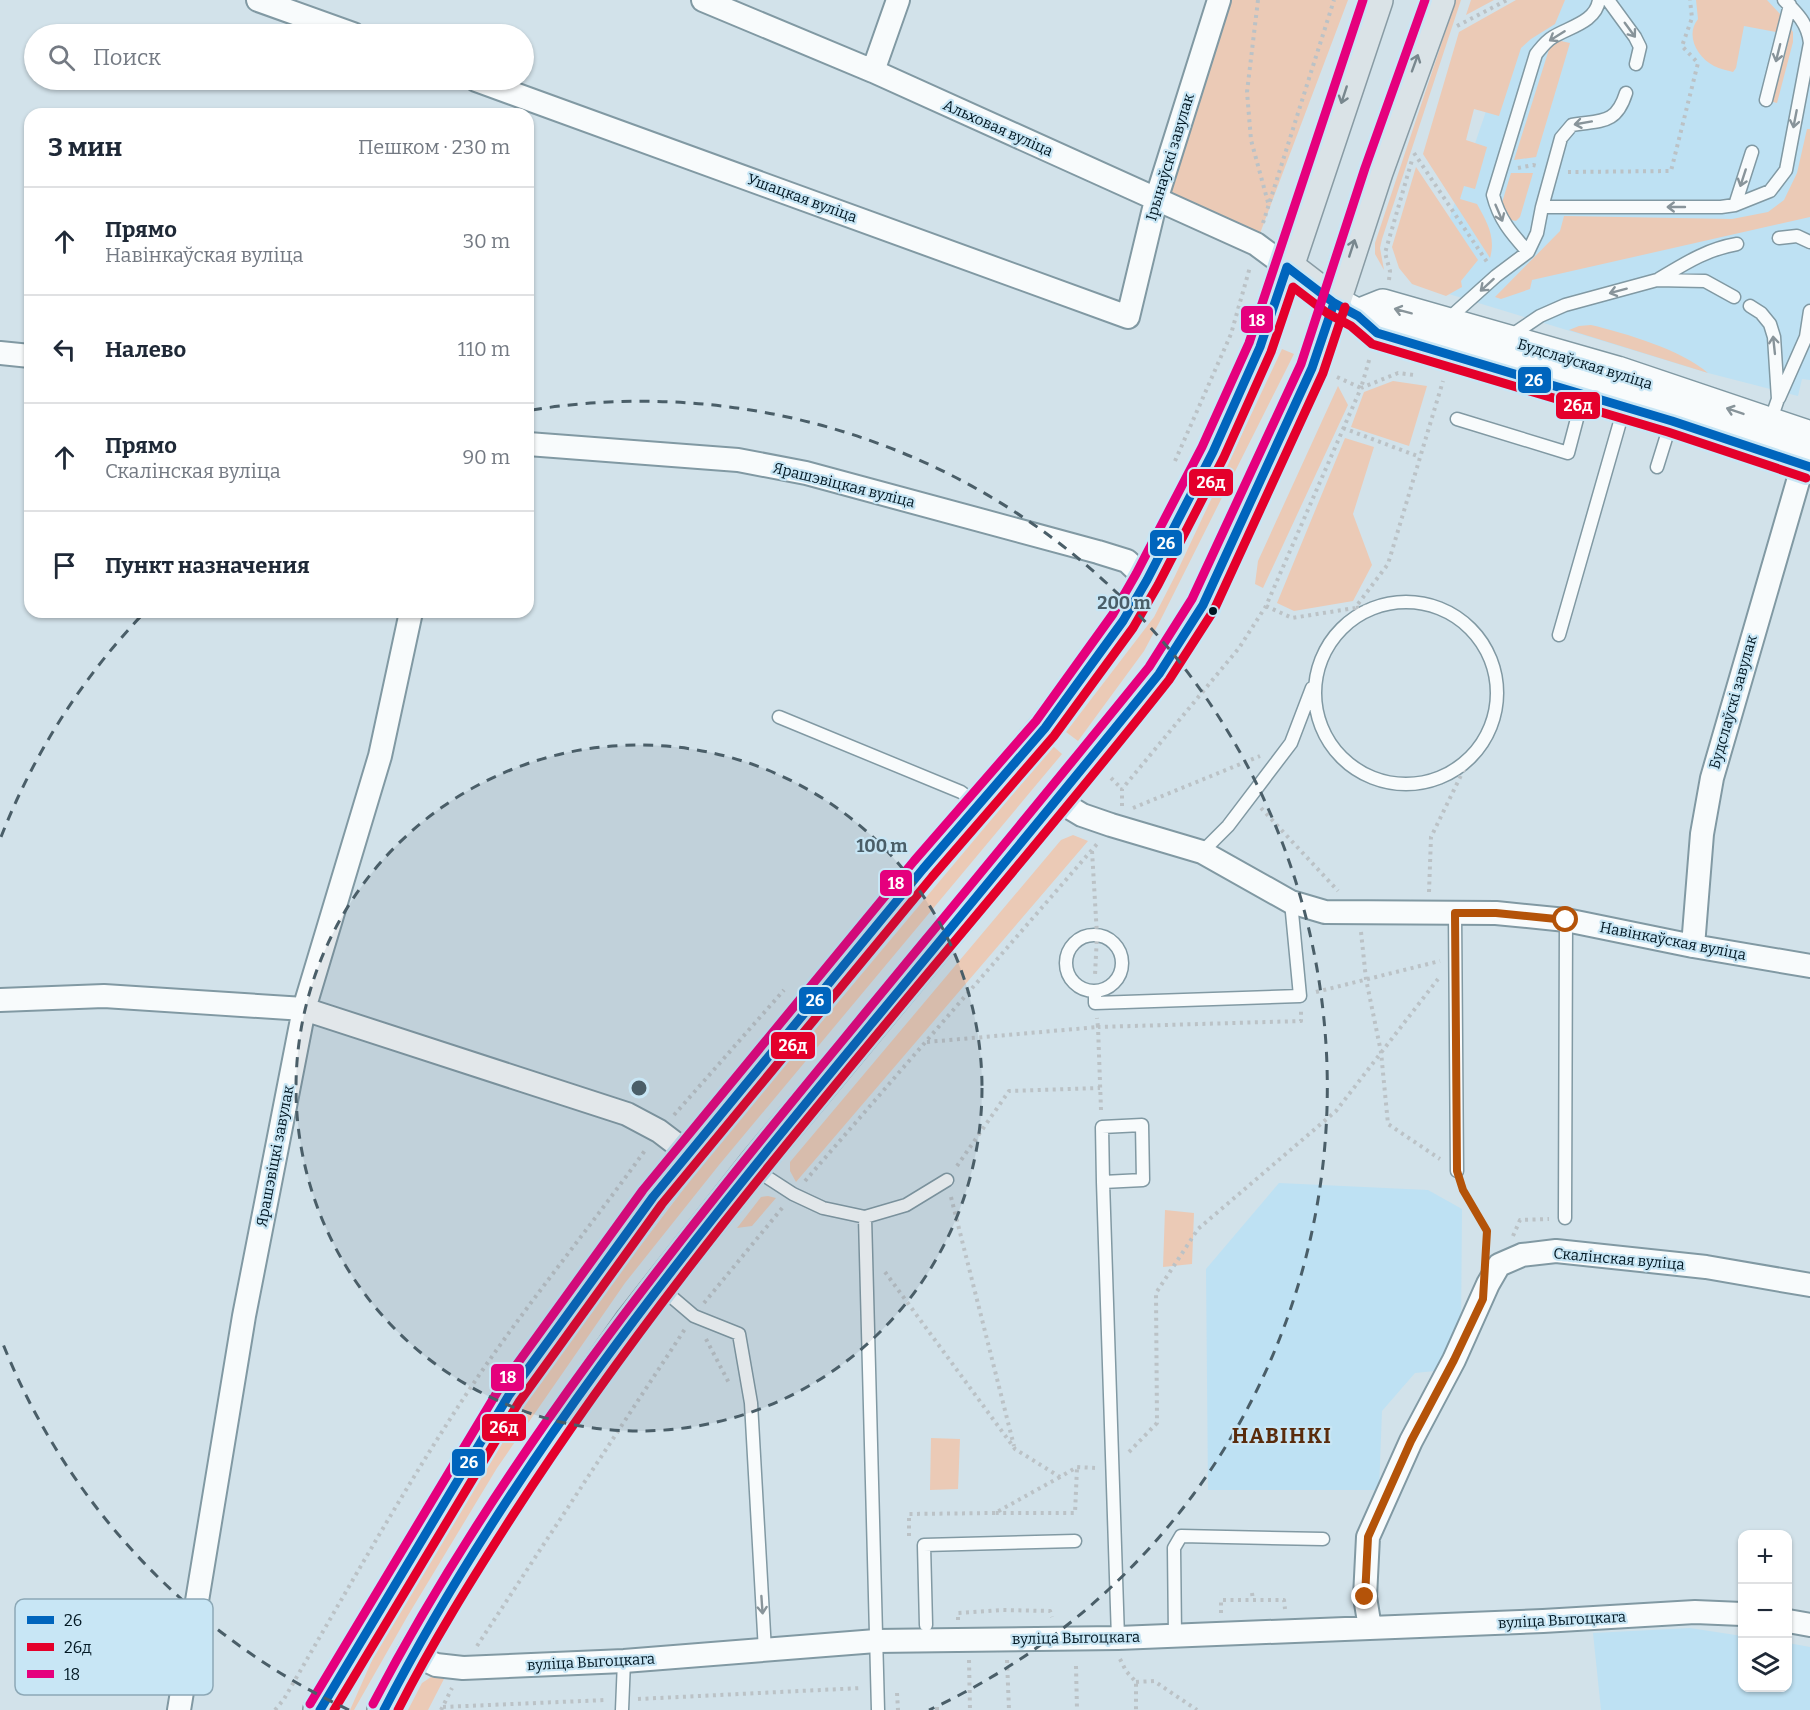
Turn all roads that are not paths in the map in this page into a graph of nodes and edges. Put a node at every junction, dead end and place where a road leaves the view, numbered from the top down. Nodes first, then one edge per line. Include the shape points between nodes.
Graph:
1 (258, 0) edge
2 (703, 0) edge
3 (898, 0) edge
4 (1219, 0) edge
5 (1376, 0) edge
6 (1599, 0) edge
7 (1608, 0) edge
8 (1787, 3) edge
9 (1449, 9) edge
10 (325, 24) edge
11 (1636, 64) dead end
12 (873, 71) junction
13 (504, 90) edge
14 (1626, 93) dead end
15 (1766, 100) dead end
16 (1752, 152) dead end
17 (1156, 200) junction
18 (1735, 205) junction
19 (1542, 207) junction
20 (1779, 238) dead end
21 (1810, 242) edge
22 (1737, 244) dead end
23 (1528, 252) junction
24 (1287, 267) junction
25 (1657, 280) junction
26 (1734, 297) dead end
27 (1750, 306) dead end
28 (1369, 307) junction
29 (1810, 311) edge
30 (1128, 317) joint
31 (1445, 323) junction
32 (1505, 340) junction
33 (0, 353) edge
34 (24, 355) edge
35 (1583, 395) junction
36 (1624, 407) junction
37 (1774, 411) junction
38 (1457, 419) dead end
39 (1672, 421) junction
40 (534, 444) edge
41 (1808, 456) edge
42 (1657, 466) dead end
43 (1147, 580) junction
44 (410, 618) edge
45 (1559, 636) dead end
46 (1315, 679) junction
47 (779, 717) dead end
48 (1057, 800) junction
49 (980, 806) junction
50 (1202, 852) junction
51 (1291, 902) junction
52 (1455, 913) junction
53 (1566, 920) junction
54 (1693, 946) junction
55 (1810, 966) edge
56 (1095, 991) junction
57 (0, 1000) edge
58 (304, 1009) junction
59 (688, 1153) junction
60 (753, 1167) junction
61 (1457, 1171) road end
62 (947, 1180) road end
63 (1103, 1182) junction
64 (865, 1216) junction
65 (1565, 1218) dead end
66 (1810, 1285) edge
67 (659, 1286) junction
68 (1323, 1539) dead end
69 (1075, 1541) dead end
70 (197, 1599) edge
71 (1738, 1614) edge
72 (1792, 1622) edge
73 (926, 1625) dead end
74 (1810, 1625) edge
75 (1370, 1628) junction
76 (1175, 1636) junction
77 (1118, 1638) junction
78 (876, 1641) junction
79 (765, 1651) junction
80 (413, 1654) junction
81 (624, 1661) junction
82 (181, 1695) edge
83 (623, 1705) edge
84 (179, 1710) edge
85 (320, 1710) edge
86 (384, 1710) edge
87 (878, 1710) edge

1 - 10 street
2 - 12 street, Альховая вуліца
3 - 12 street
4 - 17 street, Ірынаўскі завулак
5 -> 24 main road
6 -> 23 lane via 1591,17 1550,39 1536,54 1493,195 1507,228
7 -> 11 lane via 1640,47
8 -> 15 lane
8 -> 18 lane via 1803,20 1810,43 1786,170 1770,191
28 -> 9 main road via 1376,172
12 - 17 street, Альховая вуліца
13 - 30 street, Ушацкая вуліца
14 -> 19 lane via 1612,118 1572,125 1562,138
16 -> 18 lane
17 - 24 street, Альховая вуліца via 1256,244
17 - 30 street, Ірынаўскі завулак
18 -> 19 lane
19 - 23 lane
20 - 21 lane via 1797,236
22 - 25 lane via 1697,256
23 -> 31 lane
24 - 28 main road
24 - 43 main road via 1260,347 1213,452
25 - 26 lane via 1705,281
25 -> 32 lane via 1565,305 1540,316
37 -> 27 lane via 1773,337 1770,324
31 -> 28 main road, Будслаўская вуліца
28 - 35 main road, Будслаўская вуліца
28 - 48 main road via 1312,368 1203,605 1159,674
29 - 37 lane via 1806,337
31 - 32 main road, Будслаўская вуліца
37 -> 32 main road, Будслаўская вуліца via 1659,386
33 - 34 street
35 - 36 main road, Будслаўская вуліца
35 - 38 lane via 1568,453
36 - 39 main road, Будслаўская вуліца
36 - 45 lane
37 - 41 main road, Будслаўская вуліца
39 - 41 main road, Будслаўская вуліца
39 - 42 lane
40 - 43 street, Ярашэвіцкая вуліца via 738,460 806,472 1127,561
41 - 54 street, Будслаўскі завулак via 1712,778 1702,834
43 - 49 main road via 1123,621 1046,728
44 - 58 street, Ярашэвіцкі завулак via 380,756
46 - 46 lane via 1332,639 1354,617 1384,603 1415,601 1443,608 1469,625 1489,651 1498,684 1496,715 1486,739 1467,763 1436,780 1402,785 1370,777 1343,760 1325,736 1315,705
46 - 50 lane via 1291,743 1228,826
47 - 49 lane via 961,792
48 - 50 street, Навінкаўская вуліца via 1082,815
48 - 60 main road
49 - 59 main road via 923,869
50 - 51 street, Навінкаўская вуліца
51 - 52 street, Навінкаўская вуліца via 1324,912
51 - 56 lane via 1300,996 1095,1003
52 - 53 street, Навінкаўская вуліца
52 - 61 lane
53 - 54 street, Навінкаўская вуліца
53 - 65 lane
54 - 55 street, Навінкаўская вуліца
56 - 56 lane via 1112,986 1122,970 1120,951 1114,943 1097,935 1079,939 1066,962 1077,986
57 - 58 street via 104,996
58 - 59 street via 627,1114
58 - 70 street, Ярашэвіцкі завулак via 244,1316
59 - 85 main road via 509,1395
60 - 64 lane via 793,1194 823,1208
60 - 67 main road
62 - 64 lane via 906,1205
63 - 63 lane via 1102,1126 1142,1125 1143,1180
63 - 77 lane
64 - 78 lane
66 - 75 street, Скалінская вуліца via 1706,1267 1556,1251 1522,1255 1499,1265 1368,1537 1365,1597
67 -> 79 lane via 694,1316 739,1334 751,1403
67 - 80 main road via 541,1450
68 - 76 lane via 1181,1536 1174,1548
69 - 73 lane via 924,1545
71 - 75 street, вуліца Выгоцкага via 1695,1612
72 - 74 street
75 - 76 street, вуліца Выгоцкага
76 - 77 street, вуліца Выгоцкага
77 - 78 street, вуліца Выгоцкага
78 - 79 street, вуліца Выгоцкага
78 - 87 lane
79 - 81 street, вуліца Выгоцкага
80 - 81 street, вуліца Выгоцкага via 436,1665 463,1668
80 - 86 main road
81 - 83 lane
82 - 84 street, Ярашэвіцкі завулак

